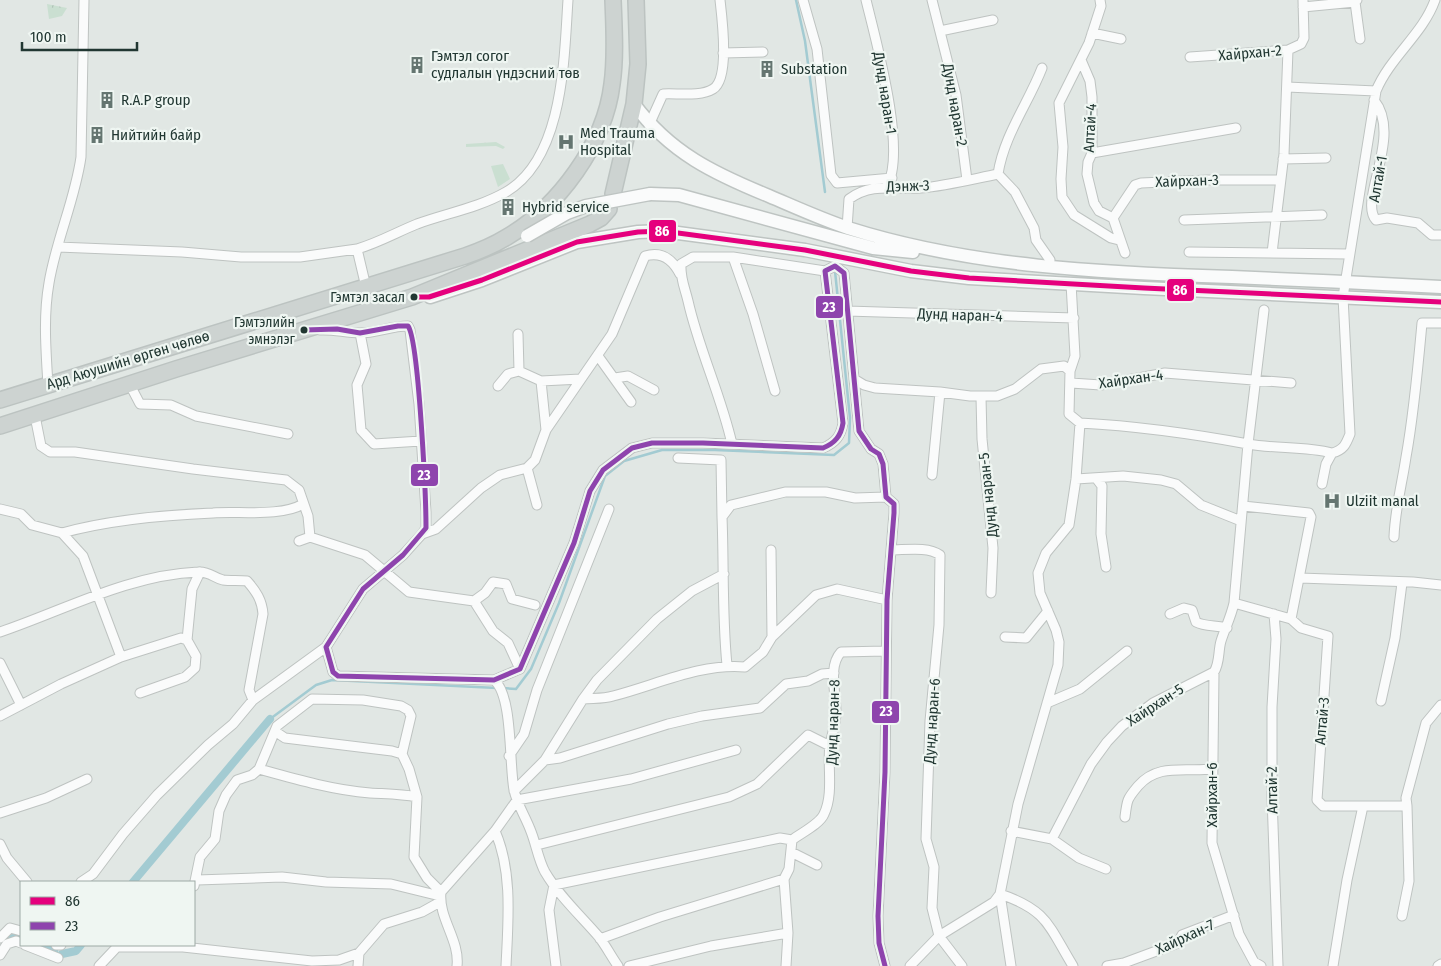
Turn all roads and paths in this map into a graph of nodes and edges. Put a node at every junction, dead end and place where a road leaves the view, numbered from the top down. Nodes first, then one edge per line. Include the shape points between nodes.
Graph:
1 (84, 0) edge
2 (568, 0) edge
3 (613, 0) edge
4 (636, 0) edge
5 (720, 0) edge
6 (803, 0) edge
7 (866, 0) edge
8 (932, 0) edge
9 (1100, 0) edge
10 (1435, 0) edge
11 (1356, 1) edge
12 (1303, 3) edge
13 (993, 20) dead end
14 (940, 31) junction
15 (1092, 32) junction
16 (1360, 38) dead end
17 (1121, 39) dead end
18 (1288, 50) junction
19 (763, 52) dead end
20 (723, 53) junction
21 (1190, 57) dead end
22 (1081, 60) junction
23 (1042, 68) dead end
24 (1287, 87) junction
25 (1375, 95) junction
26 (634, 104) junction
27 (649, 125) junction
28 (1236, 128) dead end
29 (1092, 153) junction
30 (1326, 158) dead end
31 (1283, 159) junction
32 (998, 174) junction
33 (967, 180) junction
34 (1279, 180) junction
35 (889, 182) junction
36 (613, 194) dead end
37 (609, 209) dead end
38 (1322, 215) dead end
39 (1113, 218) junction
40 (1278, 218) junction
41 (1184, 220) dead end
42 (847, 228) junction
43 (1441, 235) edge
44 (1118, 240) junction
45 (58, 247) junction
46 (358, 249) junction
47 (1189, 252) dead end
48 (1125, 253) dead end
49 (1272, 253) junction
50 (1349, 254) junction
51 (466, 256) junction
52 (733, 257) junction
53 (1052, 263) junction
54 (825, 271) junction
55 (680, 274) junction
56 (1344, 281) junction
57 (1071, 284) junction
58 (1441, 286) edge
59 (366, 288) junction
60 (1343, 296) junction
61 (412, 297) junction
62 (1441, 302) edge
63 (1264, 310) dead end
64 (847, 311) junction
65 (1074, 318) junction
66 (1441, 323) edge
67 (304, 330) junction
68 (360, 333) junction
69 (518, 334) dead end
70 (197, 339) junction
71 (169, 348) junction
72 (598, 356) junction
73 (205, 361) junction
74 (176, 369) junction
75 (519, 371) junction
76 (1070, 371) junction
77 (615, 378) junction
78 (854, 379) junction
79 (581, 380) junction
80 (1257, 380) junction
81 (541, 381) junction
82 (1071, 383) junction
83 (1291, 383) dead end
84 (48, 385) junction
85 (130, 385) junction
86 (498, 386) dead end
87 (654, 390) dead end
88 (775, 391) dead end
89 (940, 392) junction
90 (981, 397) junction
91 (0, 400) edge
92 (631, 402) dead end
93 (35, 416) junction
94 (1080, 423) junction
95 (0, 426) edge
96 (546, 430) junction
97 (288, 434) dead end
98 (421, 441) junction
99 (732, 444) junction
100 (1248, 444) junction
101 (1332, 453) junction
102 (678, 458) dead end
103 (526, 468) junction
104 (932, 475) dead end
105 (1096, 478) junction
106 (1076, 479) junction
107 (1322, 484) dead end
108 (886, 497) junction
109 (303, 504) junction
110 (537, 505) dead end
111 (1243, 506) junction
112 (0, 509) edge
113 (609, 509) dead end
114 (722, 517) junction
115 (1241, 522) junction
116 (62, 533) junction
117 (422, 534) junction
118 (310, 537) junction
119 (1394, 537) dead end
120 (299, 541) dead end
121 (771, 550) dead end
122 (891, 550) junction
123 (1106, 567) dead end
124 (384, 570) junction
125 (200, 572) junction
126 (724, 574) junction
127 (1300, 578) junction
128 (1402, 582) junction
129 (1441, 585) edge
130 (992, 593) dead end
131 (98, 594) junction
132 (887, 600) junction
133 (474, 601) junction
134 (1234, 603) junction
135 (536, 605) dead end
136 (1048, 611) junction
137 (1170, 614) dead end
138 (1274, 614) junction
139 (1291, 619) junction
140 (1228, 628) junction
141 (0, 632) edge
142 (772, 637) junction
143 (1005, 637) dead end
144 (188, 640) junction
145 (326, 647) junction
146 (885, 651) junction
147 (1127, 651) dead end
148 (121, 657) junction
149 (0, 663) edge
150 (727, 665) junction
151 (520, 669) junction
152 (1214, 672) junction
153 (834, 673) junction
154 (497, 682) junction
155 (140, 692) dead end
156 (583, 699) junction
157 (253, 700) junction
158 (1382, 701) dead end
159 (1047, 703) junction
160 (21, 705) junction
161 (1441, 705) edge
162 (0, 716) edge
163 (276, 732) junction
164 (830, 746) junction
165 (736, 750) dead end
166 (402, 754) junction
167 (509, 756) junction
168 (545, 760) junction
169 (259, 769) junction
170 (1212, 769) junction
171 (87, 779) dead end
172 (515, 796) junction
173 (417, 797) junction
174 (1363, 806) junction
175 (1407, 806) junction
176 (0, 813) edge
177 (1125, 818) dead end
178 (495, 831) junction
179 (1011, 831) junction
180 (792, 840) junction
181 (1052, 840) junction
182 (0, 844) edge
183 (536, 845) junction
184 (791, 852) junction
185 (817, 865) dead end
186 (1106, 869) dead end
187 (784, 879) junction
188 (26, 881) edge
189 (82, 881) edge
190 (195, 883) edge
191 (554, 885) junction
192 (1000, 894) junction
193 (440, 897) junction
194 (1234, 915) junction
195 (1402, 916) dead end
196 (20, 931) edge
197 (788, 933) junction
198 (939, 936) junction
199 (0, 938) edge
200 (600, 939) junction
201 (20, 943) edge
202 (28, 946) edge
203 (170, 946) edge
204 (359, 953) junction
205 (0, 955) edge
206 (58, 958) dead end
207 (99, 966) edge
208 (358, 966) edge
209 (457, 966) edge
210 (506, 966) edge
211 (556, 966) edge
212 (618, 966) edge
213 (629, 966) edge
214 (786, 966) edge
215 (885, 966) edge
216 (910, 966) edge
217 (962, 966) edge
218 (1011, 966) edge
219 (1073, 966) edge
220 (1106, 966) edge
221 (1261, 966) edge
222 (1278, 966) edge
223 (1333, 966) edge

1 - 45 street via 81,157
2 - 46 street via 561,88 551,130 529,171 507,191 480,204 417,224
3 - 51 main road, Ард Аюушийн өргөн чөлөө via 612,85 607,108 590,146 547,206 509,236
4 - 26 main road via 638,64
5 - 20 street
6 - 35 street via 816,49 831,176 837,183
7 - 35 street, Дунд наран-1 via 884,76 894,157
8 - 14 street, Дунд наран-2
9 - 15 street
10 - 25 street via 1417,31 1383,73
11 - 12 street, Хайрхан-2
11 - 16 street, Хайрхан-2
12 - 18 street, Хайрхан-2 via 1304,38 1301,44
13 - 14 street
14 - 33 street, Дунд наран-2 via 956,95
15 - 17 street
15 - 22 street
18 - 21 street, Хайрхан-2
18 - 24 street
19 - 20 street
20 - 27 street via 720,81 713,89 663,94
22 - 29 street, Алтай-4 via 1090,81 1092,97
22 - 44 street via 1059,103 1063,147 1062,198 1074,215
23 - 32 street via 1007,140
24 - 25 street
24 - 31 street
25 - 43 street, Алтай-1 via 1385,119 1373,216 1376,220 1387,218 1418,223 1432,235
25 - 50 street
26 - 27 main road
26 - 36 main road
27 - 42 main road via 695,162
28 - 29 street
29 - 39 street, Алтай-4 via 1087,174 1094,203 1100,211
30 - 31 street
31 - 34 street
32 - 33 street, Дэнж-3
32 - 53 street via 1015,192 1034,228 1036,240
33 - 35 street, Дэнж-3 via 894,189
34 - 39 street, Хайрхан-3 via 1142,183 1135,185
34 - 40 street
35 - 42 street, Дэнж-3 via 860,190 849,199
37 - 61 main road, Ард Аюушийн өргөн чөлөө via 590,224
38 - 40 street
39 - 44 street
40 - 41 street
40 - 49 street
42 - 53 main road via 961,254
44 - 48 street
45 - 46 street via 241,257 300,257
45 - 84 street via 44,319
46 - 59 street
47 - 49 street
49 - 50 street
50 - 56 street
51 - 53 main road, bridge via 527,236 586,206 650,194 717,204 874,248
51 - 59 main road, Ард Аюушийн өргөн чөлөө
52 - 54 street
52 - 55 street via 693,257 681,264
52 - 88 street
53 - 56 main road via 1144,274
54 - 64 street via 835,266 844,273
54 - 99 street via 840,390 841,434 823,448
55 - 72 street via 674,263 665,257 645,256 612,334
55 - 99 street
56 - 58 main road
56 - 60 street
57 - 60 main road
57 - 61 main road via 912,271 805,250 663,231 577,242 482,280 429,297
57 - 65 street
59 - 70 main road, Ард Аюушийн өргөн чөлөө
60 - 62 main road
60 - 101 street via 1351,421 1346,446
61 - 67 main road, Ард Аюушийн өргөн чөлөө
63 - 80 street
64 - 65 street, Дунд наран-4
64 - 78 street
65 - 76 street via 1075,356
66 - 119 street via 1422,322 1414,406 1395,512
67 - 68 street via 337,329
67 - 73 main road, Ард Аюушийн өргөн чөлөө
68 - 98 street via 408,326
68 - 98 street via 366,364 356,385 361,430 374,444
69 - 75 street
70 - 71 main road, Ард Аюушийн өргөн чөлөө
70 - 73 main road via 193,344 194,356
71 - 74 main road via 183,357
71 - 84 main road, Ард Аюушийн өргөн чөлөө
72 - 77 street
72 - 79 street
73 - 74 main road, Ард Аюушийн өргөн чөлөө
74 - 85 main road, Ард Аюушийн өргөн чөлөө
75 - 81 street
75 - 86 street via 508,374
76 - 82 street
76 - 90 street via 1064,366 1041,369 1008,394
77 - 87 street via 628,376
77 - 92 street
78 - 89 street via 875,388
78 - 108 street via 860,431 871,450 879,454
79 - 81 street
79 - 96 street
80 - 82 street, Хайрхан-4 via 1165,373 1101,385
80 - 83 street, Хайрхан-4
80 - 100 street
81 - 96 street
82 - 94 street via 1069,414
84 - 91 main road, Ард Аюушийн өргөн чөлөө
85 - 93 main road, Ард Аюушийн өргөн чөлөө
85 - 97 street via 140,404 172,405 196,416
89 - 90 street
89 - 104 street
90 - 130 street, Дунд наран-5 via 993,548
93 - 95 main road, Ард Аюушийн өргөн чөлөө
93 - 109 street via 41,446 50,452 76,452 286,480 297,486
94 - 100 street via 1222,438
94 - 106 street
96 - 103 street via 535,460
98 - 117 street via 426,512 426,528
99 - 151 street via 652,443 632,448 603,470 590,491 567,560
100 - 101 street
100 - 111 street
101 - 107 street
102 - 114 street via 721,460
103 - 110 street
103 - 117 street via 500,475 436,529
105 - 106 street
105 - 115 street via 1123,476 1176,484 1201,505
105 - 123 street via 1102,486 1101,534
106 - 136 street via 1069,525 1046,553 1038,573 1038,583
108 - 114 street via 855,498 826,492 785,492 731,505
108 - 122 street via 894,504
109 - 116 street via 295,509 96,523
109 - 118 street
111 - 115 street
111 - 127 street via 1309,513 1311,517
112 - 116 street via 21,514 32,525
113 - 167 street via 537,690 524,734
114 - 126 street
115 - 134 street
116 - 131 street via 83,556
117 - 124 street
118 - 120 street
118 - 124 street via 365,555
121 - 142 street
122 - 132 street
122 - 198 street, Дунд наран-6 via 936,552 940,555 926,840 934,867 932,908
124 - 133 street via 409,592
124 - 145 street via 363,589
125 - 131 street via 144,581
125 - 144 street via 192,589
125 - 157 street via 212,573 222,580 247,581 262,603 262,630 249,690
126 - 150 street via 723,623
126 - 156 street via 692,592 657,619 597,680
127 - 128 street
127 - 139 street
128 - 129 street
128 - 158 street
131 - 141 street
131 - 148 street
132 - 142 street via 837,589 827,590 816,595
132 - 146 street
133 - 135 street via 492,582 506,584 512,598
133 - 151 street via 493,631 508,643
134 - 138 street
134 - 140 street
136 - 143 street via 1026,638
136 - 159 street via 1059,642 1058,665
137 - 140 street via 1184,608 1192,610 1196,622
138 - 139 street
138 - 222 street, Алтай-2 via 1272,797
139 - 174 street, Алтай-3 via 1301,628 1329,639 1317,800 1323,806
140 - 152 street via 1221,640
142 - 150 street via 763,652 745,667
144 - 148 street via 182,638
144 - 155 street via 196,656 196,668 185,677
145 - 154 street via 333,672 338,676
145 - 157 street
146 - 153 street, Дунд наран-8 via 841,652 836,656
146 - 215 street via 888,661 878,916
147 - 159 street via 1080,689
148 - 160 street
149 - 160 street
150 - 156 street via 645,685 612,697
151 - 154 street
152 - 170 street, Хайрхан-6
152 - 181 street, Хайрхан-5 via 1152,703 1122,726 1096,758
153 - 164 street, Дунд наран-8 via 836,714
153 - 168 street via 786,684 760,708 676,722
154 - 167 street via 505,700 510,728
156 - 168 street
157 - 189 street via 233,724 157,795 93,874
159 - 179 street
160 - 162 street
161 - 175 street via 1426,723 1406,798
163 - 166 street via 284,738
163 - 166 street via 277,726 312,699 363,700 401,706 411,716
163 - 169 street
164 - 180 street, Дунд наран-8 via 831,771 824,816
164 - 183 street via 808,734 757,784 728,797
165 - 172 street via 631,779
166 - 173 street
167 - 172 street
168 - 172 street
169 - 173 street via 329,786
169 - 190 street via 237,780 226,794 219,811 215,839 200,857
170 - 177 street via 1152,773 1130,794
170 - 194 street, Хайрхан-6 via 1212,844
171 - 176 street via 46,798
172 - 178 street
172 - 183 street
173 - 193 street via 414,857
174 - 175 street, Алтай-3
174 - 223 street
175 - 195 street via 1409,881
178 - 193 street
178 - 210 street via 504,861 508,918
179 - 181 street
179 - 192 street
180 - 184 street
180 - 191 street via 780,838
181 - 186 street via 1079,858
182 - 188 street
183 - 191 street via 544,870
184 - 185 street
184 - 187 street
187 - 197 street
187 - 200 street
190 - 193 street via 282,878 391,884
191 - 200 street
191 - 211 street via 549,910
192 - 198 street via 994,902
192 - 218 street
192 - 219 street via 1028,905 1049,923
193 - 204 street via 422,912 384,924
193 - 209 street via 458,955
194 - 220 street, Хайрхан-7 via 1182,935 1178,943 1124,963
194 - 221 street, Хайрхан-6 via 1246,950
196 - 199 street via 10,928
197 - 213 street via 711,946
197 - 214 street
198 - 216 street
198 - 217 street
200 - 212 street
201 - 205 street via 7,944
202 - 206 street
203 - 204 street via 312,961 339,960
203 - 207 street via 117,947
204 - 208 street

